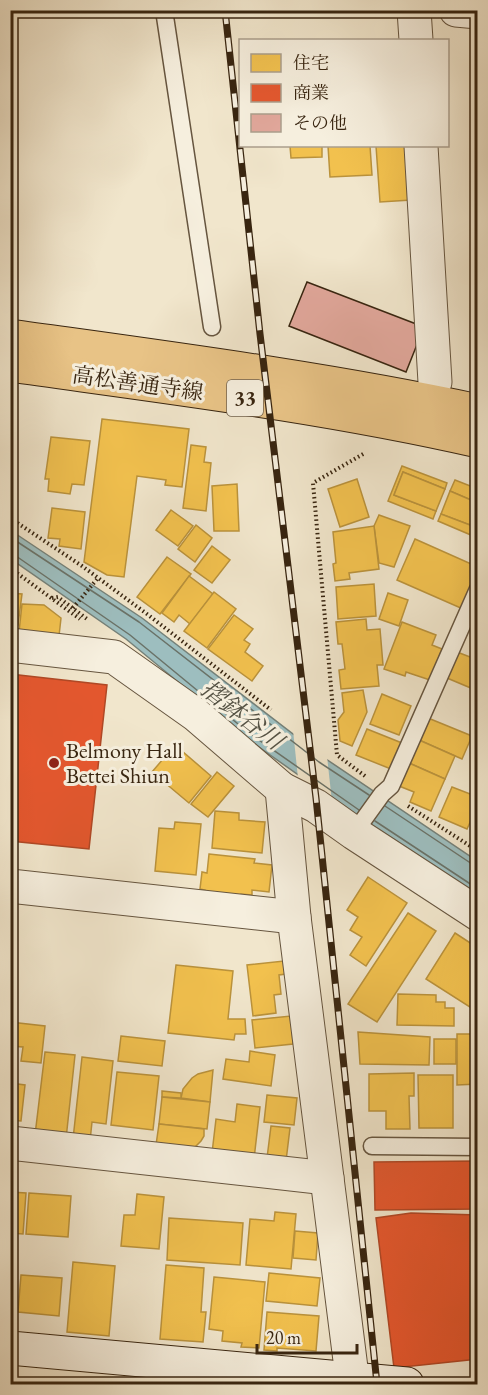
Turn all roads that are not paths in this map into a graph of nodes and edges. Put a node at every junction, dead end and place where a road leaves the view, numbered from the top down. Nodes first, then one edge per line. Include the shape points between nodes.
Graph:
1 (164, 10) edge
2 (414, 10) edge
3 (456, 10) edge
4 (477, 12) edge
5 (416, 39) edge
6 (421, 147) edge
7 (212, 327) dead end
8 (10, 336) edge
9 (10, 365) edge
10 (435, 382) dead end
11 (477, 411) edge
12 (477, 441) edge
13 (477, 589) edge
14 (10, 645) edge
15 (282, 789) junction
16 (357, 828) junction
17 (10, 886) edge
18 (477, 914) edge
19 (294, 917) junction
20 (10, 1143) edge
21 (372, 1146) dead end
22 (477, 1148) edge
23 (327, 1178) junction
24 (10, 1348) edge
25 (352, 1382) edge
26 (407, 1384) edge

1 - 7 lane
2 - 5 street
3 - 4 street
6 - 10 street
8 - 11 main road, 高松善通寺線 / 33 via 279,374
9 - 12 main road, 高松善通寺線 / 33 via 290,405
13 - 16 lane via 391,786
14 - 15 street via 114,657 196,715
15 - 16 street
15 - 19 street
16 - 18 street
17 - 19 street
19 - 23 street
20 - 23 street
21 - 22 lane
23 - 25 street
24 - 25 street
25 - 26 street

